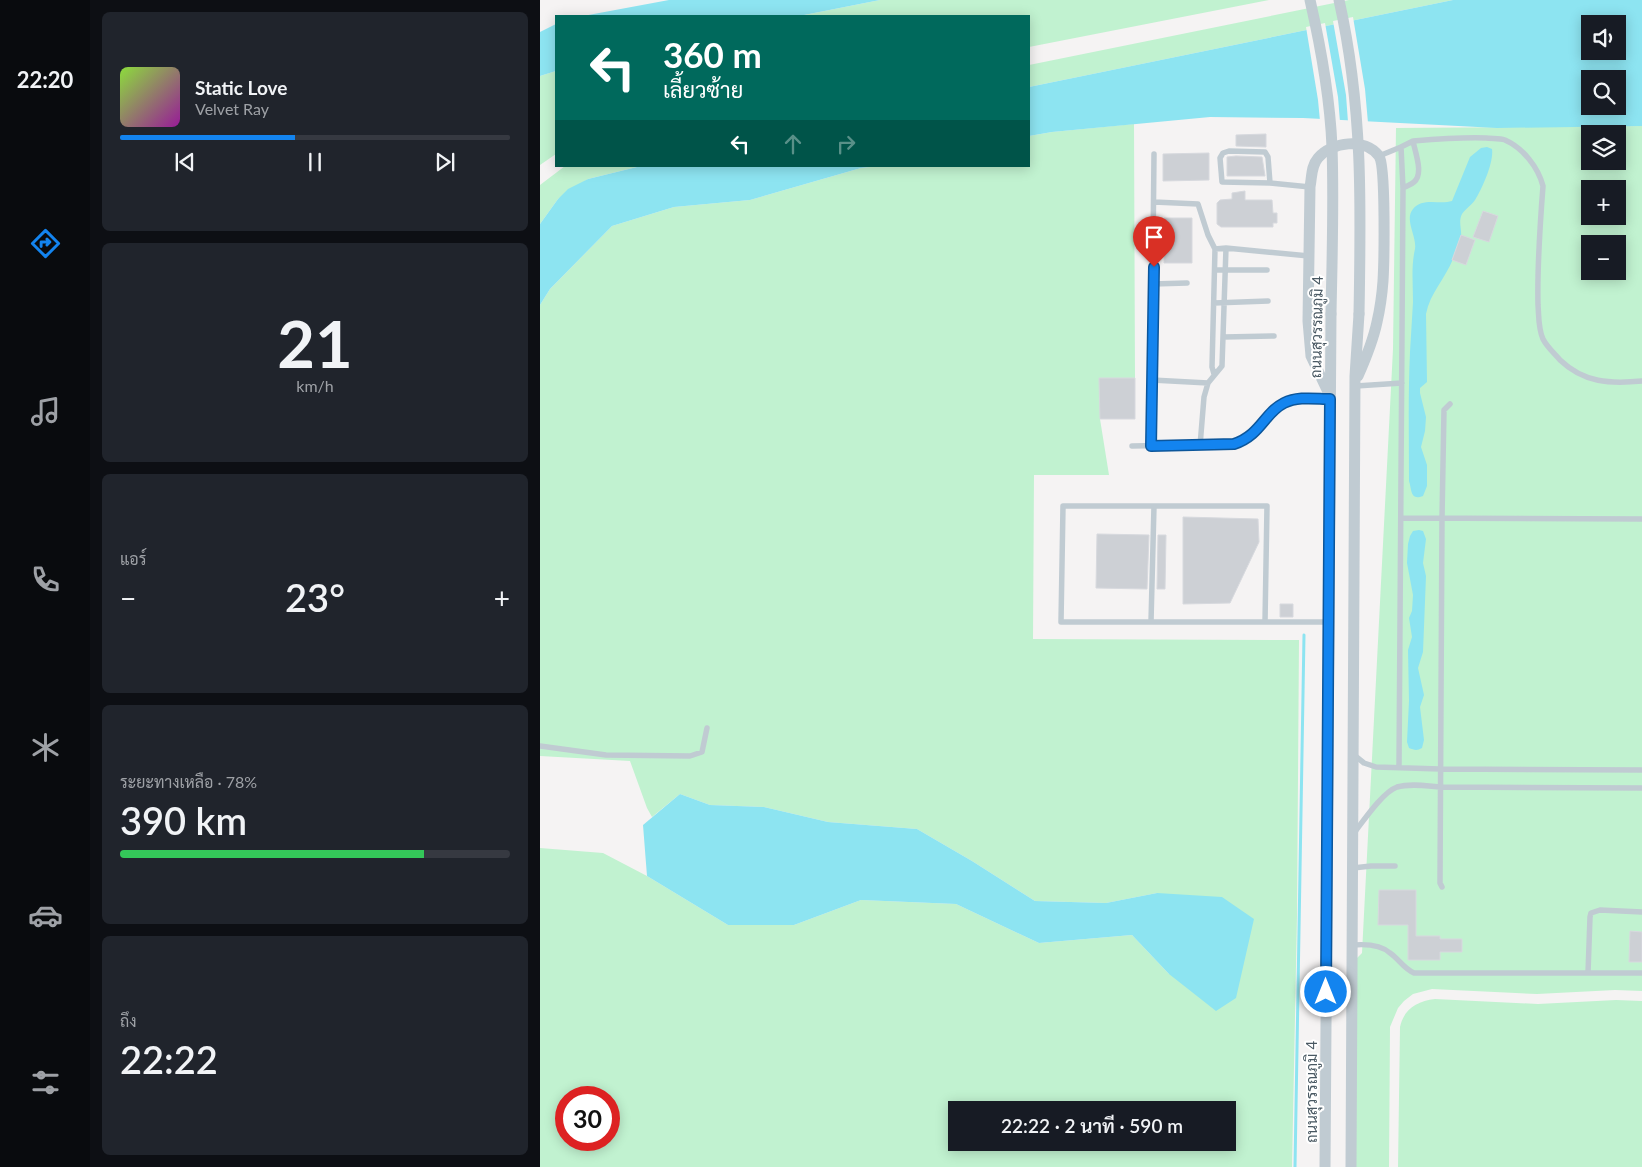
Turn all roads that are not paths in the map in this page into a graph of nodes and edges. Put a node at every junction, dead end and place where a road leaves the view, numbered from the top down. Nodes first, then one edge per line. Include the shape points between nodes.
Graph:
1 (1310, 0) edge
2 (1339, 0) edge
3 (1413, 141) junction
4 (1401, 147) junction
5 (1154, 154) dead end
6 (1379, 156) junction
7 (1270, 183) junction
8 (1310, 187) junction
9 (1402, 188) junction
10 (1154, 202) junction
11 (1226, 248) junction
12 (1215, 249) junction
13 (1309, 256) junction
14 (1215, 270) junction
15 (1226, 270) junction
16 (1267, 270) dead end
17 (1187, 283) dead end
18 (1153, 284) junction
19 (1268, 301) dead end
20 (1224, 302) junction
21 (1214, 303) junction
22 (1274, 336) dead end
23 (1224, 337) junction
24 (1214, 374) junction
25 (1152, 380) junction
26 (1642, 381) edge
27 (1208, 383) junction
28 (1402, 383) junction
29 (1356, 385) junction
30 (1330, 398) junction
31 (1450, 404) dead end
32 (1132, 446) dead end
33 (1151, 446) junction
34 (1200, 446) junction
35 (1154, 506) junction
36 (1401, 518) junction
37 (1442, 518) junction
38 (1642, 520) edge
39 (1152, 622) junction
40 (1264, 622) junction
41 (1328, 622) junction
42 (707, 728) dead end
43 (540, 746) edge
44 (1354, 755) junction
45 (1399, 767) junction
46 (1440, 769) junction
47 (1642, 770) edge
48 (1441, 787) junction
49 (1642, 788) edge
50 (1354, 834) junction
51 (1395, 866) dead end
52 (1353, 868) junction
53 (1442, 888) dead end
54 (1642, 912) edge
55 (1352, 945) junction
56 (1588, 972) junction
57 (1642, 973) edge
58 (1325, 1167) edge
59 (1351, 1167) edge

1 - 30 street, ถนนสุวรรณภูมิ 4, bridge via 1326,85 1332,146
2 - 29 street, bridge via 1354,82 1360,152
3 - 4 lane
3 - 9 lane via 1418,176 1416,182
3 - 26 lane via 1464,137 1503,139 1525,155 1540,175 1543,186 1538,291 1539,326 1543,338 1550,350 1570,369 1587,379 1624,383
4 - 6 lane
4 - 9 lane
5 - 10 lane
6 - 8 street via 1364,146 1339,145 1318,158
6 - 29 street via 1384,202 1382,288 1372,343
7 - 7 lane via 1222,182 1221,156 1229,151 1264,152 1268,157
7 - 8 lane
8 - 13 street
9 - 28 lane
10 - 12 lane via 1198,204
10 - 18 lane
11 - 12 lane
11 - 13 lane
11 - 15 lane
12 - 14 lane
13 - 30 street via 1311,356
14 - 15 lane
14 - 21 lane
15 - 16 lane
15 - 20 lane
17 - 18 lane
18 - 25 lane
19 - 20 lane
20 - 21 lane
20 - 23 lane
21 - 24 lane
22 - 23 lane
23 - 24 lane via 1222,366
24 - 27 lane
25 - 27 lane
25 - 33 lane
27 - 34 lane
28 - 29 lane
28 - 36 lane
29 - 44 street
30 - 34 lane via 1282,404 1253,435 1243,441 1226,446
30 - 41 street, ถนนสุวรรณภูมิ 4
31 - 37 lane via 1444,410
32 - 33 lane
33 - 34 lane
35 - 39 lane
35 - 39 lane via 1063,506 1061,622
35 - 40 lane via 1267,506
36 - 37 lane
36 - 45 lane
37 - 38 lane
37 - 46 lane
39 - 40 lane
40 - 41 lane
41 - 58 street, ถนนสุวรรณภูมิ 4
42 - 43 lane via 702,752 690,756 606,755
44 - 45 lane via 1376,767
44 - 50 street
45 - 46 lane
46 - 47 lane
46 - 48 lane
48 - 49 lane
48 - 50 lane via 1396,787 1386,794
48 - 53 lane
50 - 52 street
51 - 52 lane
52 - 55 street
54 - 56 lane via 1600,910 1591,914
55 - 56 lane via 1370,944 1390,952 1414,973
55 - 59 street
56 - 57 lane

